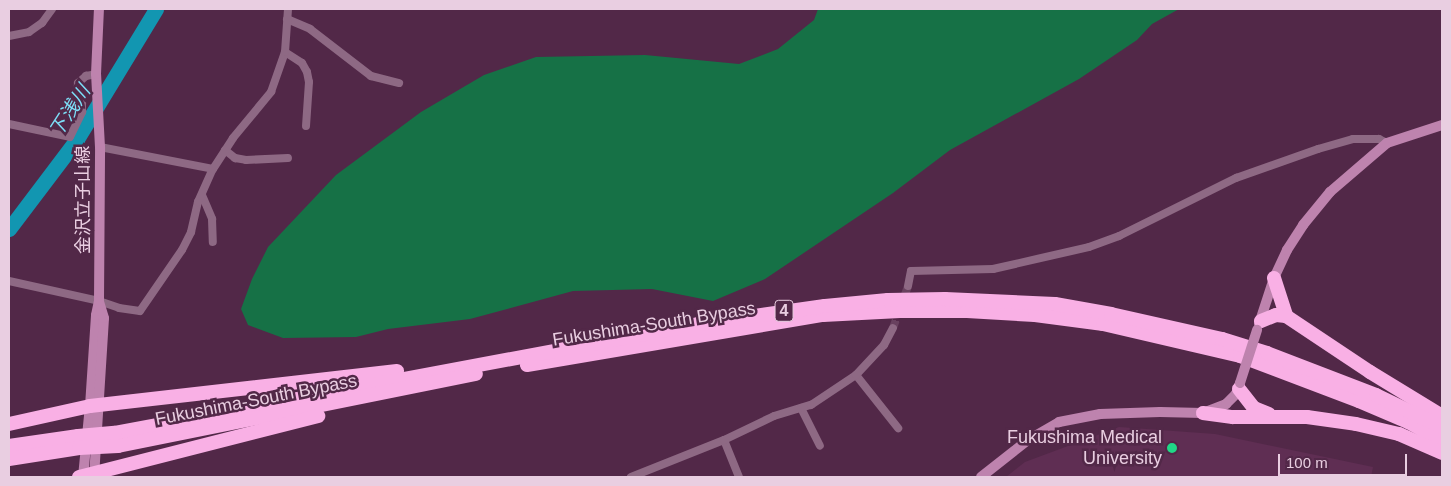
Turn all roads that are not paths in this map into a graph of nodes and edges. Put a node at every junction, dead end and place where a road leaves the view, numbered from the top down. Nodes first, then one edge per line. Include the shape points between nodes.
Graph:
1 (52, 9) edge
2 (99, 9) edge
3 (288, 9) edge
4 (287, 19) junction
5 (9, 36) edge
6 (285, 52) junction
7 (97, 79) junction
8 (400, 83) dead end
9 (9, 124) edge
10 (1442, 125) edge
11 (306, 126) dead end
12 (1387, 143) junction
13 (100, 147) junction
14 (226, 150) junction
15 (288, 158) dead end
16 (213, 169) junction
17 (202, 194) junction
18 (213, 242) dead end
19 (1274, 278) junction
20 (9, 281) edge
21 (908, 286) tunnel mouth
22 (99, 301) junction
23 (1286, 316) junction
24 (1259, 325) junction
25 (893, 328) tunnel mouth
26 (509, 358) junction
27 (482, 373) junction
28 (856, 374) junction
29 (1240, 386) junction
30 (95, 406) junction
31 (801, 408) junction
32 (1203, 413) junction
33 (1442, 416) edge
34 (1307, 417) junction
35 (9, 424) edge
36 (898, 428) dead end
37 (1442, 428) edge
38 (116, 440) junction
39 (724, 440) junction
40 (1442, 441) edge
41 (79, 442) junction
42 (9, 446) edge
43 (820, 446) dead end
44 (1442, 453) edge
45 (9, 458) edge
46 (89, 476) edge
47 (79, 477) edge
48 (632, 477) edge
49 (740, 477) edge
50 (981, 477) edge

1 - 5 street via 42,23 29,32
2 - 7 street, 金沢立子山線
3 - 4 street
4 - 6 street
4 - 8 street via 310,29 371,76
6 - 11 street via 302,63 307,72
6 - 14 street via 272,92
7 - 9 street via 86,76 78,83 82,112 70,137
7 - 13 street, 金沢立子山線
10 - 12 street
12 - 19 street via 1330,192 1303,225
12 - 21 street via 1379,139 1353,139 1318,149 1236,178 1119,236 1089,247 993,269 910,271
13 - 16 street
13 - 22 street, 金沢立子山線
14 - 15 street via 235,158 246,160
14 - 16 street
16 - 17 street
17 - 18 street via 212,219
17 - 22 street via 182,250 140,311
19 - 23 highway
19 - 24 street
20 - 22 street
22 - 30 street, 金沢立子山線
23 - 24 highway via 1276,316
23 - 33 highway
24 - 29 street, bridge
25 - 28 street via 884,345
26 - 30 highway
26 - 37 highway, Fukushima-South Bypass / 4 via 698,324 888,300 1056,304 1170,326 1268,353 1376,395
26 - 38 highway, Fukushima-South Bypass / 4
27 - 38 highway, Fukushima-South Bypass / 4
27 - 40 highway, Fukushima-South Bypass / 4 via 822,315 967,311 1035,315 1103,324 1240,356 1360,401
27 - 46 highway
28 - 31 street via 818,401
28 - 36 street
29 - 32 street via 1226,404
29 - 34 highway via 1254,408 1263,413
30 - 35 highway
30 - 46 street, 金沢立子山線
31 - 39 street via 774,416
31 - 43 street
32 - 34 highway via 1233,418
32 - 50 street via 1100,414 1059,422 1028,440
34 - 44 highway via 1378,428
38 - 41 highway, Fukushima-South Bypass / 4, bridge
39 - 48 street
39 - 49 street
41 - 42 highway, Fukushima-South Bypass / 4
41 - 45 highway, 4
46 - 47 highway

